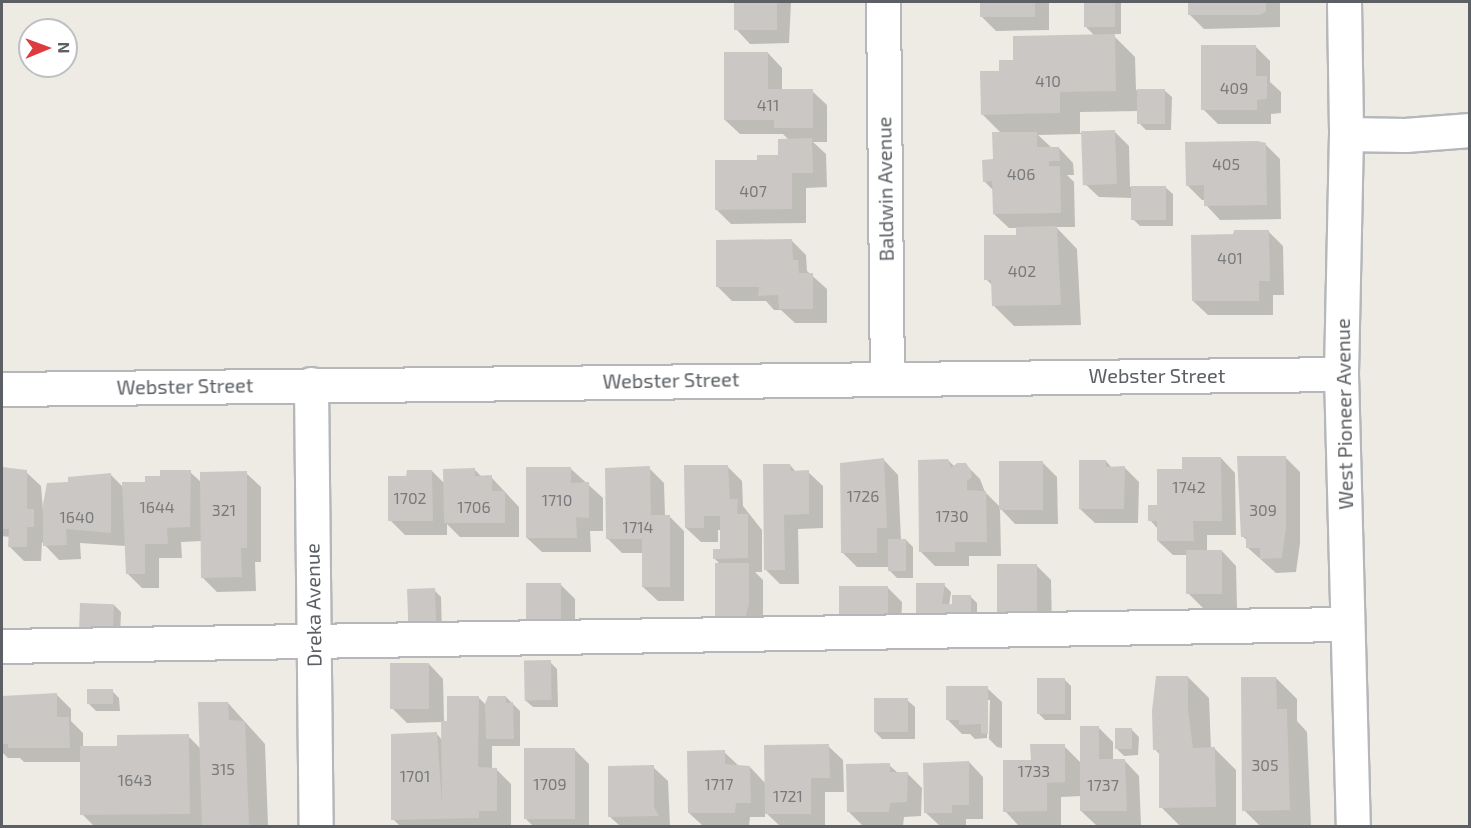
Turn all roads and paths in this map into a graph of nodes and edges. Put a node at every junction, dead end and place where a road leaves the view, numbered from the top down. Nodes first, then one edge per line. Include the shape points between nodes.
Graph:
1 (883, 2) edge
2 (1344, 2) edge
3 (1470, 130) edge
4 (1346, 134) junction
5 (1341, 374) junction
6 (887, 377) junction
7 (311, 384) junction
8 (2, 388) edge
9 (1347, 624) junction
10 (313, 639) junction
11 (2, 646) edge
12 (316, 826) edge
13 (1353, 826) edge

1 - 6 street, Baldwin Avenue
2 - 4 street, West Pioneer Avenue
3 - 4 street
4 - 5 street, West Pioneer Avenue
5 - 6 street, Webster Street
5 - 9 street, West Pioneer Avenue
6 - 7 street, Webster Street
7 - 8 street, Webster Street
7 - 10 street, Dreka Avenue
9 - 10 street
9 - 13 street, West Pioneer Avenue
10 - 11 street
10 - 12 street, Dreka Avenue

